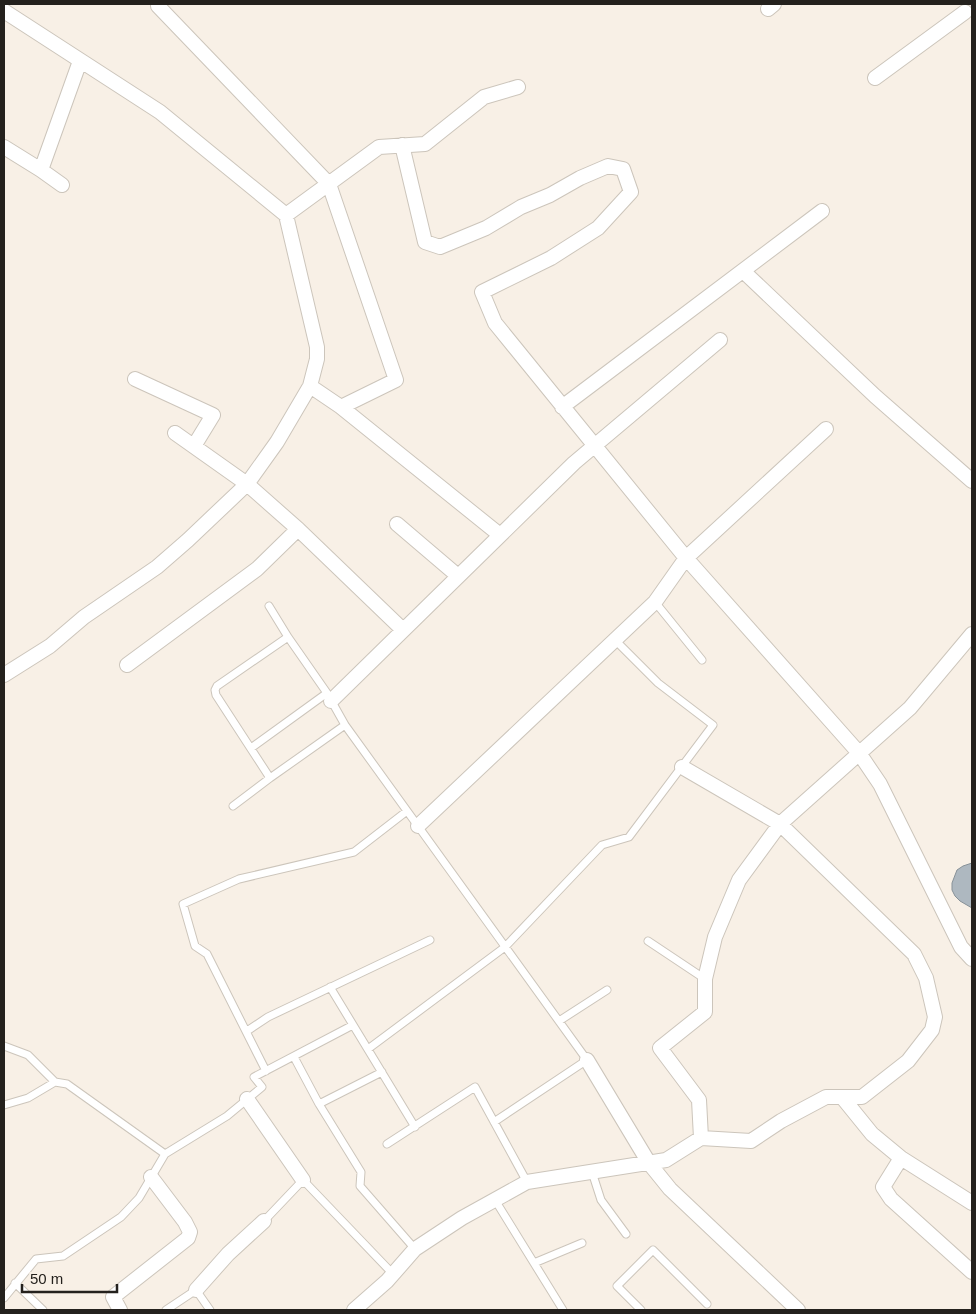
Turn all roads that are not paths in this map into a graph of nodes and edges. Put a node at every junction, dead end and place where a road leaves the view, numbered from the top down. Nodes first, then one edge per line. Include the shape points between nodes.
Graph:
1 (158, 6) dead end
2 (4, 11) edge
3 (965, 12) edge
4 (80, 61) junction
5 (875, 78) dead end
6 (518, 87) dead end
7 (402, 145) junction
8 (4, 147) edge
9 (41, 170) junction
10 (330, 184) junction
11 (62, 185) dead end
12 (822, 210) dead end
13 (286, 215) junction
14 (743, 271) junction
15 (720, 340) dead end
16 (135, 379) dead end
17 (310, 386) junction
18 (340, 407) junction
19 (562, 407) junction
20 (826, 429) dead end
21 (175, 433) dead end
22 (194, 446) junction
23 (594, 446) junction
24 (972, 482) edge
25 (247, 484) junction
26 (397, 524) dead end
27 (298, 529) junction
28 (500, 535) junction
29 (686, 558) junction
30 (458, 576) junction
31 (655, 602) junction
32 (269, 606) dead end
33 (403, 630) junction
34 (972, 634) edge
35 (288, 637) junction
36 (615, 640) junction
37 (702, 660) dead end
38 (126, 665) dead end
39 (4, 675) edge
40 (329, 697) junction
41 (345, 725) junction
42 (251, 748) junction
43 (858, 753) junction
44 (682, 767) junction
45 (270, 778) junction
46 (233, 806) dead end
47 (407, 811) junction
48 (780, 824) junction
49 (418, 826) junction
50 (430, 940) dead end
51 (648, 941) dead end
52 (505, 947) junction
53 (972, 959) edge
54 (705, 979) junction
55 (330, 987) junction
56 (607, 990) dead end
57 (558, 1021) junction
58 (353, 1025) junction
59 (247, 1031) junction
60 (4, 1046) edge
61 (368, 1049) junction
62 (294, 1057) junction
63 (587, 1060) junction
64 (266, 1071) junction
65 (382, 1072) junction
66 (55, 1082) junction
67 (842, 1097) junction
68 (246, 1099) junction
69 (319, 1104) junction
70 (4, 1105) edge
71 (494, 1122) junction
72 (415, 1127) junction
73 (701, 1138) junction
74 (387, 1144) dead end
75 (165, 1154) junction
76 (901, 1158) junction
77 (649, 1163) junction
78 (592, 1172) junction
79 (152, 1177) junction
80 (303, 1180) junction
81 (527, 1182) junction
82 (495, 1200) junction
83 (972, 1203) edge
84 (264, 1222) joint
85 (626, 1234) dead end
86 (582, 1243) dead end
87 (416, 1249) junction
88 (534, 1264) junction
89 (972, 1272) edge
90 (393, 1274) junction
91 (15, 1283) junction
92 (196, 1290) junction
93 (4, 1298) edge
94 (707, 1304) dead end
95 (42, 1310) edge
96 (120, 1310) edge
97 (166, 1310) edge
98 (210, 1310) edge
99 (354, 1310) edge
100 (563, 1310) edge
101 (641, 1310) edge
102 (798, 1310) edge

1 - 10 street
2 - 4 street
3 - 5 street
4 - 9 street
4 - 13 street via 160,112
6 - 7 street via 484,97 425,144
7 - 10 street via 379,147
7 - 19 street via 425,242 440,247 486,228 521,207 608,166 623,169 630,192 598,228 551,258 482,292 495,323
8 - 9 street
9 - 11 street
10 - 13 street
10 - 18 street via 396,380
12 - 14 street
13 - 17 street via 318,346
14 - 19 street
14 - 24 street via 874,396
15 - 23 street
16 - 22 street via 213,415
17 - 18 street
17 - 25 street via 277,442
18 - 28 street
19 - 23 street
20 - 29 street
21 - 22 street
22 - 25 street
23 - 28 street
23 - 29 street
25 - 27 street
25 - 39 street via 157,567 84,617 50,646
26 - 30 street
27 - 33 street
27 - 38 street via 257,569
28 - 30 street
29 - 31 street
29 - 43 street
30 - 33 street
31 - 36 street
31 - 37 lane
32 - 35 lane
33 - 40 street
34 - 43 street via 910,708
35 - 40 lane
35 - 42 lane via 215,690
36 - 44 lane via 658,683 712,724
36 - 49 street
40 - 41 lane
40 - 42 lane
41 - 45 lane
41 - 47 lane
42 - 45 lane
43 - 48 street
43 - 53 street via 880,784 961,947
44 - 48 street
44 - 52 lane via 629,837 602,845
45 - 46 lane
47 - 49 lane
47 - 59 lane via 354,852 239,879 183,904 195,946 207,954
48 - 54 street via 739,880 714,937
48 - 67 street via 914,954 926,978 935,1017 932,1030 908,1061 862,1097
49 - 52 lane
50 - 55 lane
51 - 54 lane
52 - 57 lane
52 - 61 lane
54 - 73 street via 705,1012 660,1048 699,1100
55 - 58 lane
55 - 59 lane via 268,1017
56 - 57 lane
57 - 63 lane
58 - 61 lane
58 - 62 lane
59 - 64 lane
60 - 66 lane via 28,1054
61 - 65 lane
62 - 64 lane
62 - 69 lane
63 - 71 lane
63 - 77 street
64 - 68 lane via 254,1077 262,1088
65 - 69 lane
65 - 72 lane
66 - 70 lane via 28,1098
66 - 75 lane via 66,1084
67 - 73 street via 826,1097 751,1141
67 - 76 street via 872,1134
68 - 75 lane via 227,1116
68 - 80 street
69 - 87 lane via 361,1172 360,1186
71 - 72 lane via 475,1087
71 - 81 lane
72 - 74 lane
73 - 77 street via 666,1160
75 - 79 lane
76 - 83 street
76 - 89 street via 882,1187 891,1199
77 - 78 street
77 - 102 street via 670,1190
78 - 81 street
78 - 85 lane via 600,1200
79 - 91 lane via 139,1198 121,1217 64,1256 36,1259
79 - 96 street via 190,1232 188,1238 113,1297
80 - 84 lane
80 - 90 lane
81 - 82 street
82 - 87 street
82 - 88 lane
84 - 92 street via 228,1254
86 - 88 lane
87 - 90 street
88 - 100 lane
90 - 99 street
91 - 93 lane
91 - 95 lane
92 - 97 lane
92 - 98 lane
94 - 101 lane via 653,1250 617,1286

